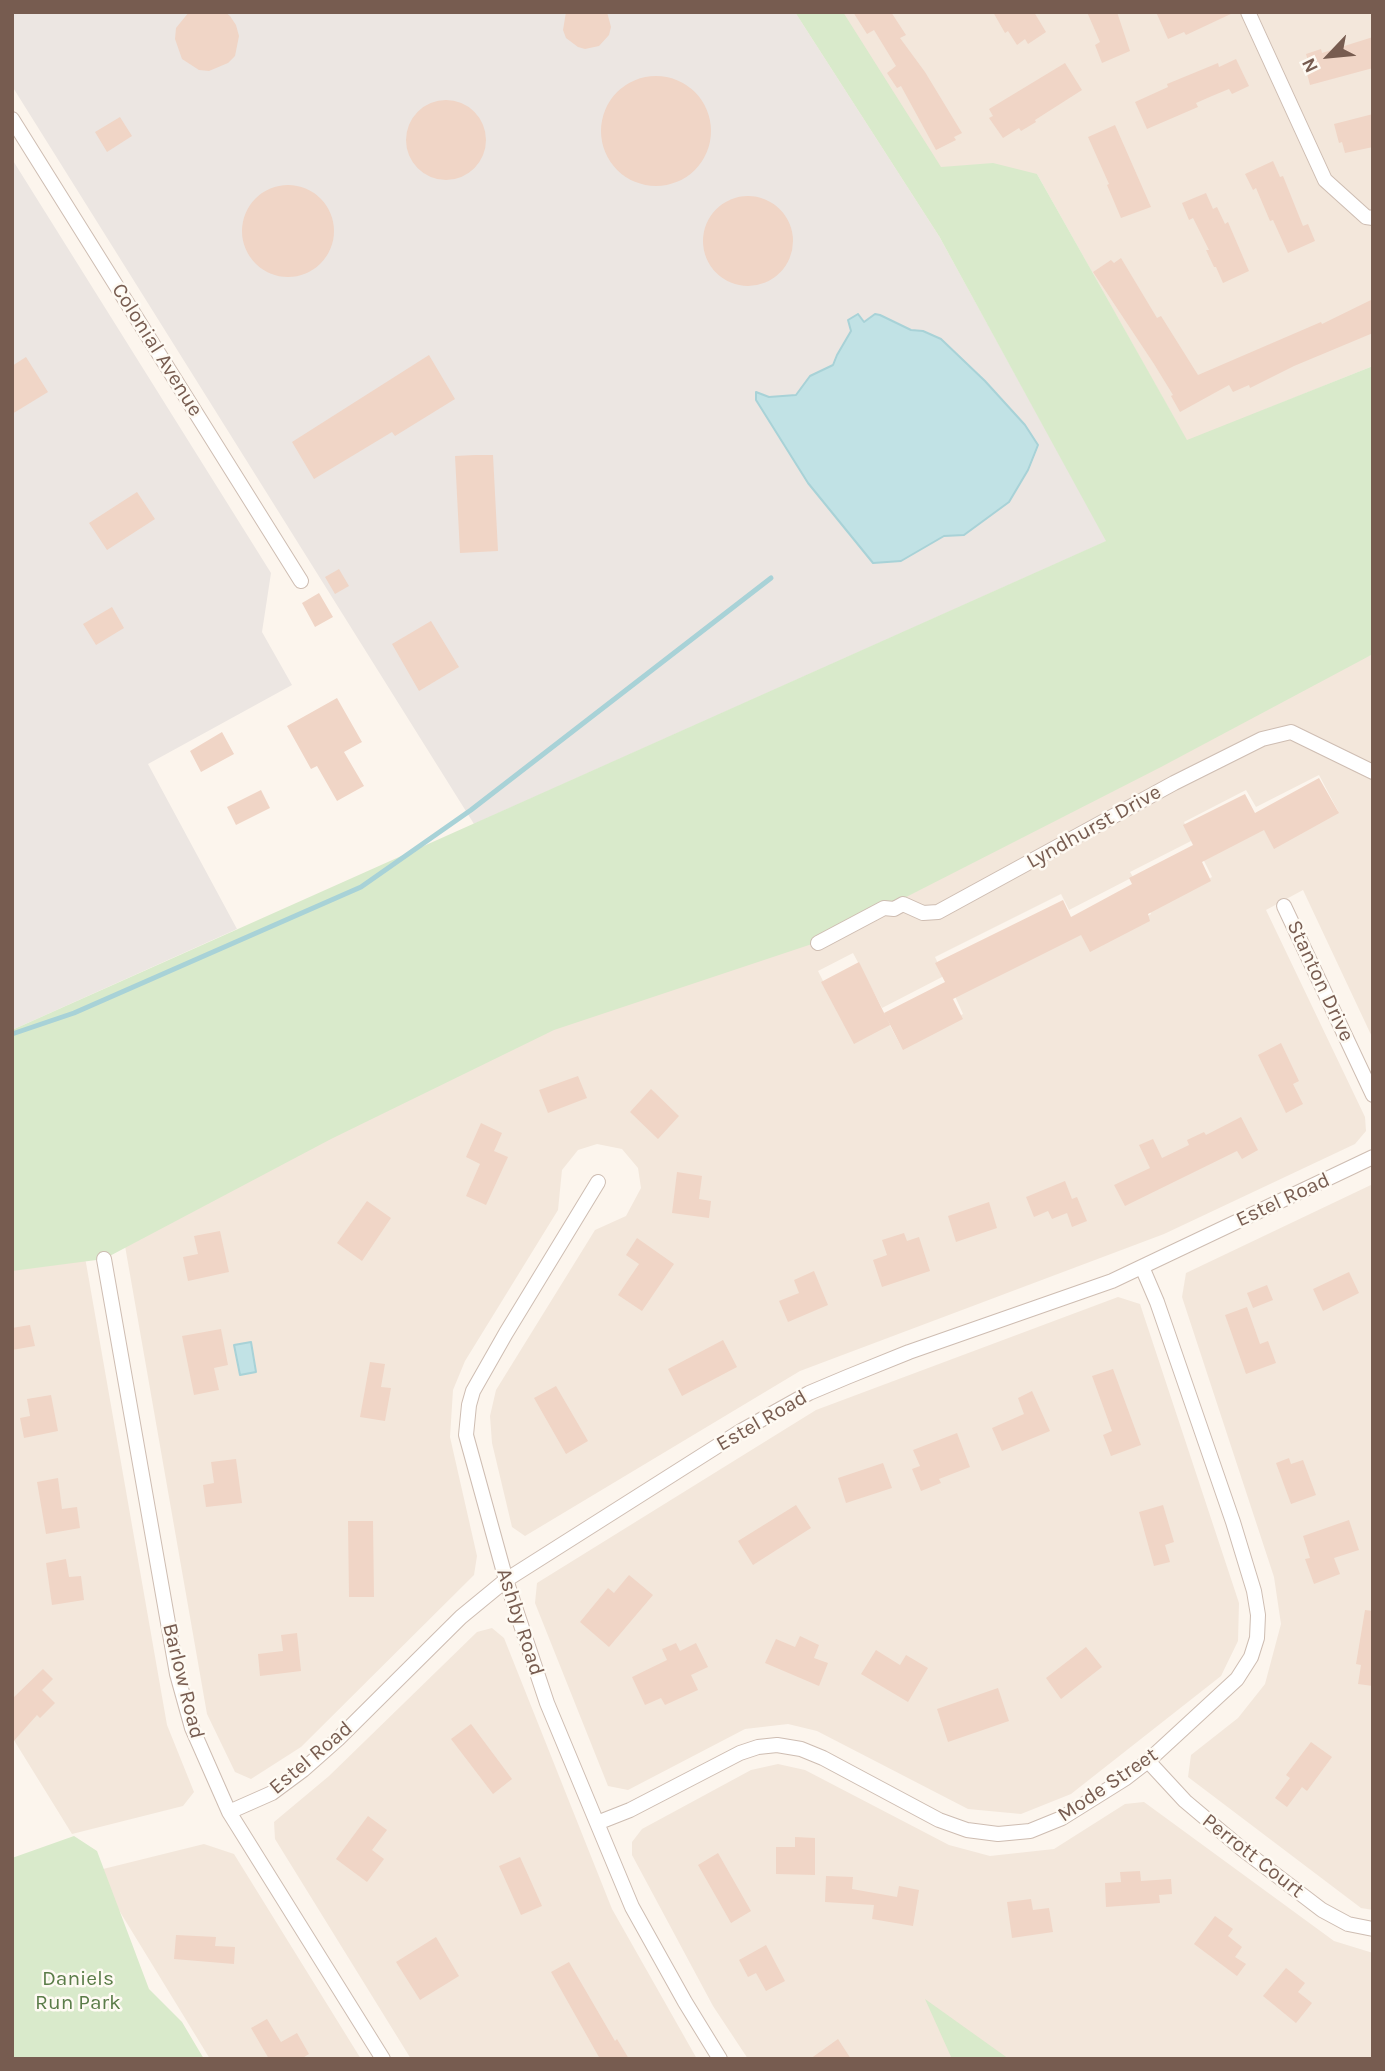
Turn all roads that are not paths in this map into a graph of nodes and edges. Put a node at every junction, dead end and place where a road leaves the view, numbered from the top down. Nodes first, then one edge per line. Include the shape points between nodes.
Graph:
1 (1248, 12) edge
2 (12, 119) edge
3 (1373, 218) edge
4 (301, 582) dead end
5 (1373, 772) edge
6 (1284, 906) dead end
7 (818, 943) dead end
8 (1373, 1095) edge
9 (1373, 1157) edge
10 (598, 1182) dead end
11 (104, 1259) dead end
12 (1142, 1267) junction
13 (506, 1580) junction
14 (1148, 1761) junction
15 (229, 1812) junction
16 (597, 1823) junction
17 (1373, 1929) edge
18 (383, 2059) edge
19 (720, 2059) edge

1 - 3 street via 1325,180 1366,217
2 - 4 street, Colonial Avenue
5 - 7 street, Lyndhurst Drive via 1291,732 1262,739 938,912 923,913 903,904 884,908
6 - 8 street, Stanton Drive
9 - 12 street, Estel Road
10 - 13 street, Ashby Road via 506,1333 469,1405 466,1426 471,1456
11 - 15 street, Barlow Road via 182,1693 206,1764
12 - 13 street, Estel Road via 809,1393
12 - 14 street, Mode Street via 1233,1522 1258,1615 1254,1647 1241,1674
13 - 15 street, Estel Road via 461,1617 303,1770 272,1794
13 - 16 street, Ashby Road via 547,1703
14 - 16 street, Mode Street via 1062,1818 1014,1834 983,1833 939,1820 823,1758 777,1745 740,1753
14 - 17 street, Perrott Court via 1185,1801 1322,1910 1349,1924
15 - 18 street, Barlow Road
16 - 19 street, Ashby Road via 650,1941

